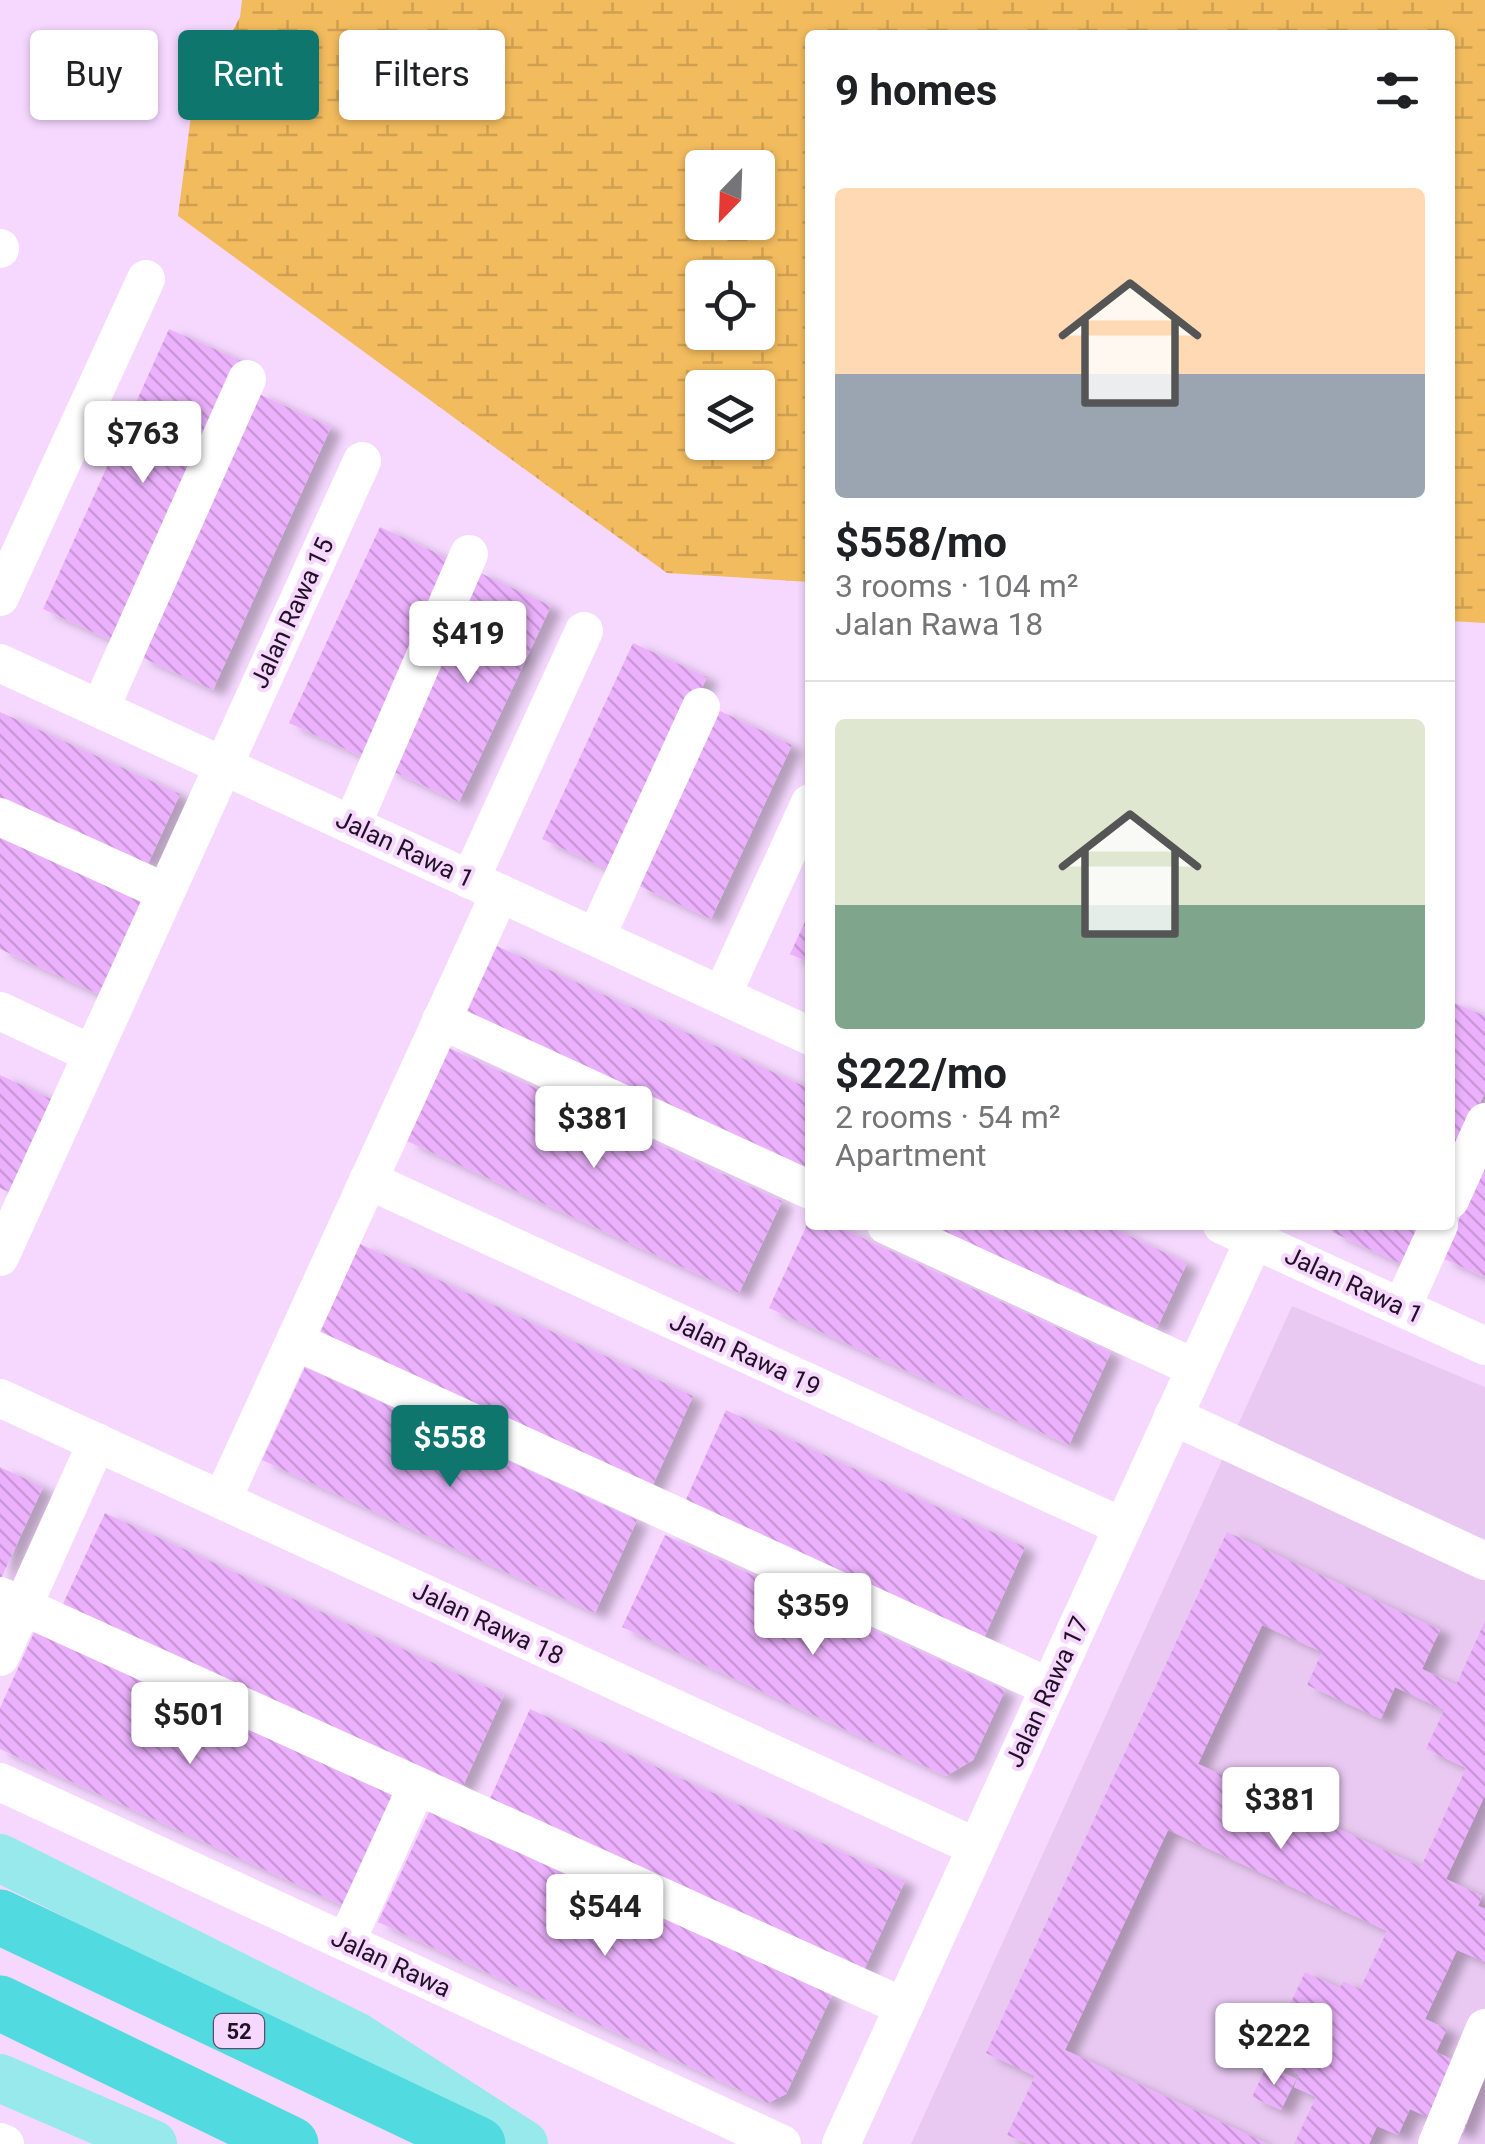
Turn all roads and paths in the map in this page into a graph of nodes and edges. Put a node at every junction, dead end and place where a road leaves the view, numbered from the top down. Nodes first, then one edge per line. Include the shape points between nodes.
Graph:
1 (146, 279) dead end
2 (247, 379) dead end
3 (362, 461) dead end
4 (468, 554) dead end
5 (0, 597) edge
6 (584, 631) dead end
7 (0, 663) edge
8 (701, 707) dead end
9 (100, 709) junction
10 (223, 766) junction
11 (805, 814) edge
12 (0, 817) edge
13 (352, 824) junction
14 (485, 886) junction
15 (165, 892) junction
16 (596, 937) junction
17 (722, 995) junction
18 (0, 1011) edge
19 (442, 1020) junction
20 (805, 1034) edge
21 (92, 1054) junction
22 (1485, 1122) edge
23 (368, 1180) junction
24 (805, 1188) edge
25 (1455, 1189) edge
26 (9, 1212) edge
27 (897, 1230) edge
28 (1245, 1230) edge
29 (1437, 1230) edge
30 (0, 1256) edge
31 (1402, 1307) junction
32 (294, 1342) junction
33 (1485, 1346) edge
34 (1196, 1368) junction
35 (0, 1398) edge
36 (1173, 1416) junction
37 (97, 1442) junction
38 (222, 1500) junction
39 (1122, 1527) junction
40 (1485, 1561) edge
41 (12, 1601) edge
42 (0, 1657) edge
43 (1049, 1688) junction
44 (0, 1782) edge
45 (417, 1786) junction
46 (976, 1847) junction
47 (0, 1858) edge
48 (0, 1917) edge
49 (346, 1942) junction
50 (0, 2004) edge
51 (904, 2007) junction
52 (1485, 2029) edge
53 (0, 2078) edge
54 (153, 2144) edge
55 (291, 2144) edge
56 (478, 2144) edge
57 (524, 2144) edge
58 (782, 2144) edge
59 (841, 2144) edge
60 (1438, 2144) edge

1 - 5 street
2 - 9 street
3 - 10 street, Jalan Rawa 15
4 - 13 street
6 - 14 street
7 - 9 street, Jalan Rawa 1
8 - 16 street
9 - 10 street, Jalan Rawa 1
10 - 13 street, Jalan Rawa 1
10 - 15 street, Jalan Rawa 15
11 - 17 street
12 - 15 street
13 - 14 street, Jalan Rawa 1
14 - 16 street, Jalan Rawa 1
14 - 19 street
15 - 21 street, Jalan Rawa 15
16 - 17 street, Jalan Rawa 1
17 - 20 street, Jalan Rawa 1
18 - 21 street
19 - 23 street
19 - 24 street
21 - 26 street, Jalan Rawa 15
22 - 25 street
23 - 32 street
23 - 39 street, Jalan Rawa 19
26 - 30 street, Jalan Rawa 15
27 - 34 street
28 - 31 street, Jalan Rawa 1
28 - 34 street, Jalan Rawa 17
29 - 31 street
31 - 33 street, Jalan Rawa 1
32 - 38 street
32 - 43 street
34 - 36 street, Jalan Rawa 17
35 - 37 street, Jalan Rawa 18
36 - 39 street, Jalan Rawa 17
36 - 40 street
37 - 38 street, Jalan Rawa 18
37 - 41 street
38 - 46 street, Jalan Rawa 18
39 - 43 street, Jalan Rawa 17
41 - 42 street
41 - 45 street
43 - 46 street, Jalan Rawa 17
44 - 49 street, Jalan Rawa
45 - 49 street
45 - 51 street
46 - 51 street, Jalan Rawa 17
47 - 57 main road via 356,2036
48 - 56 highway, 52
49 - 58 street, Jalan Rawa
50 - 55 highway
51 - 59 street, Jalan Rawa 17
52 - 60 street
53 - 54 main road

